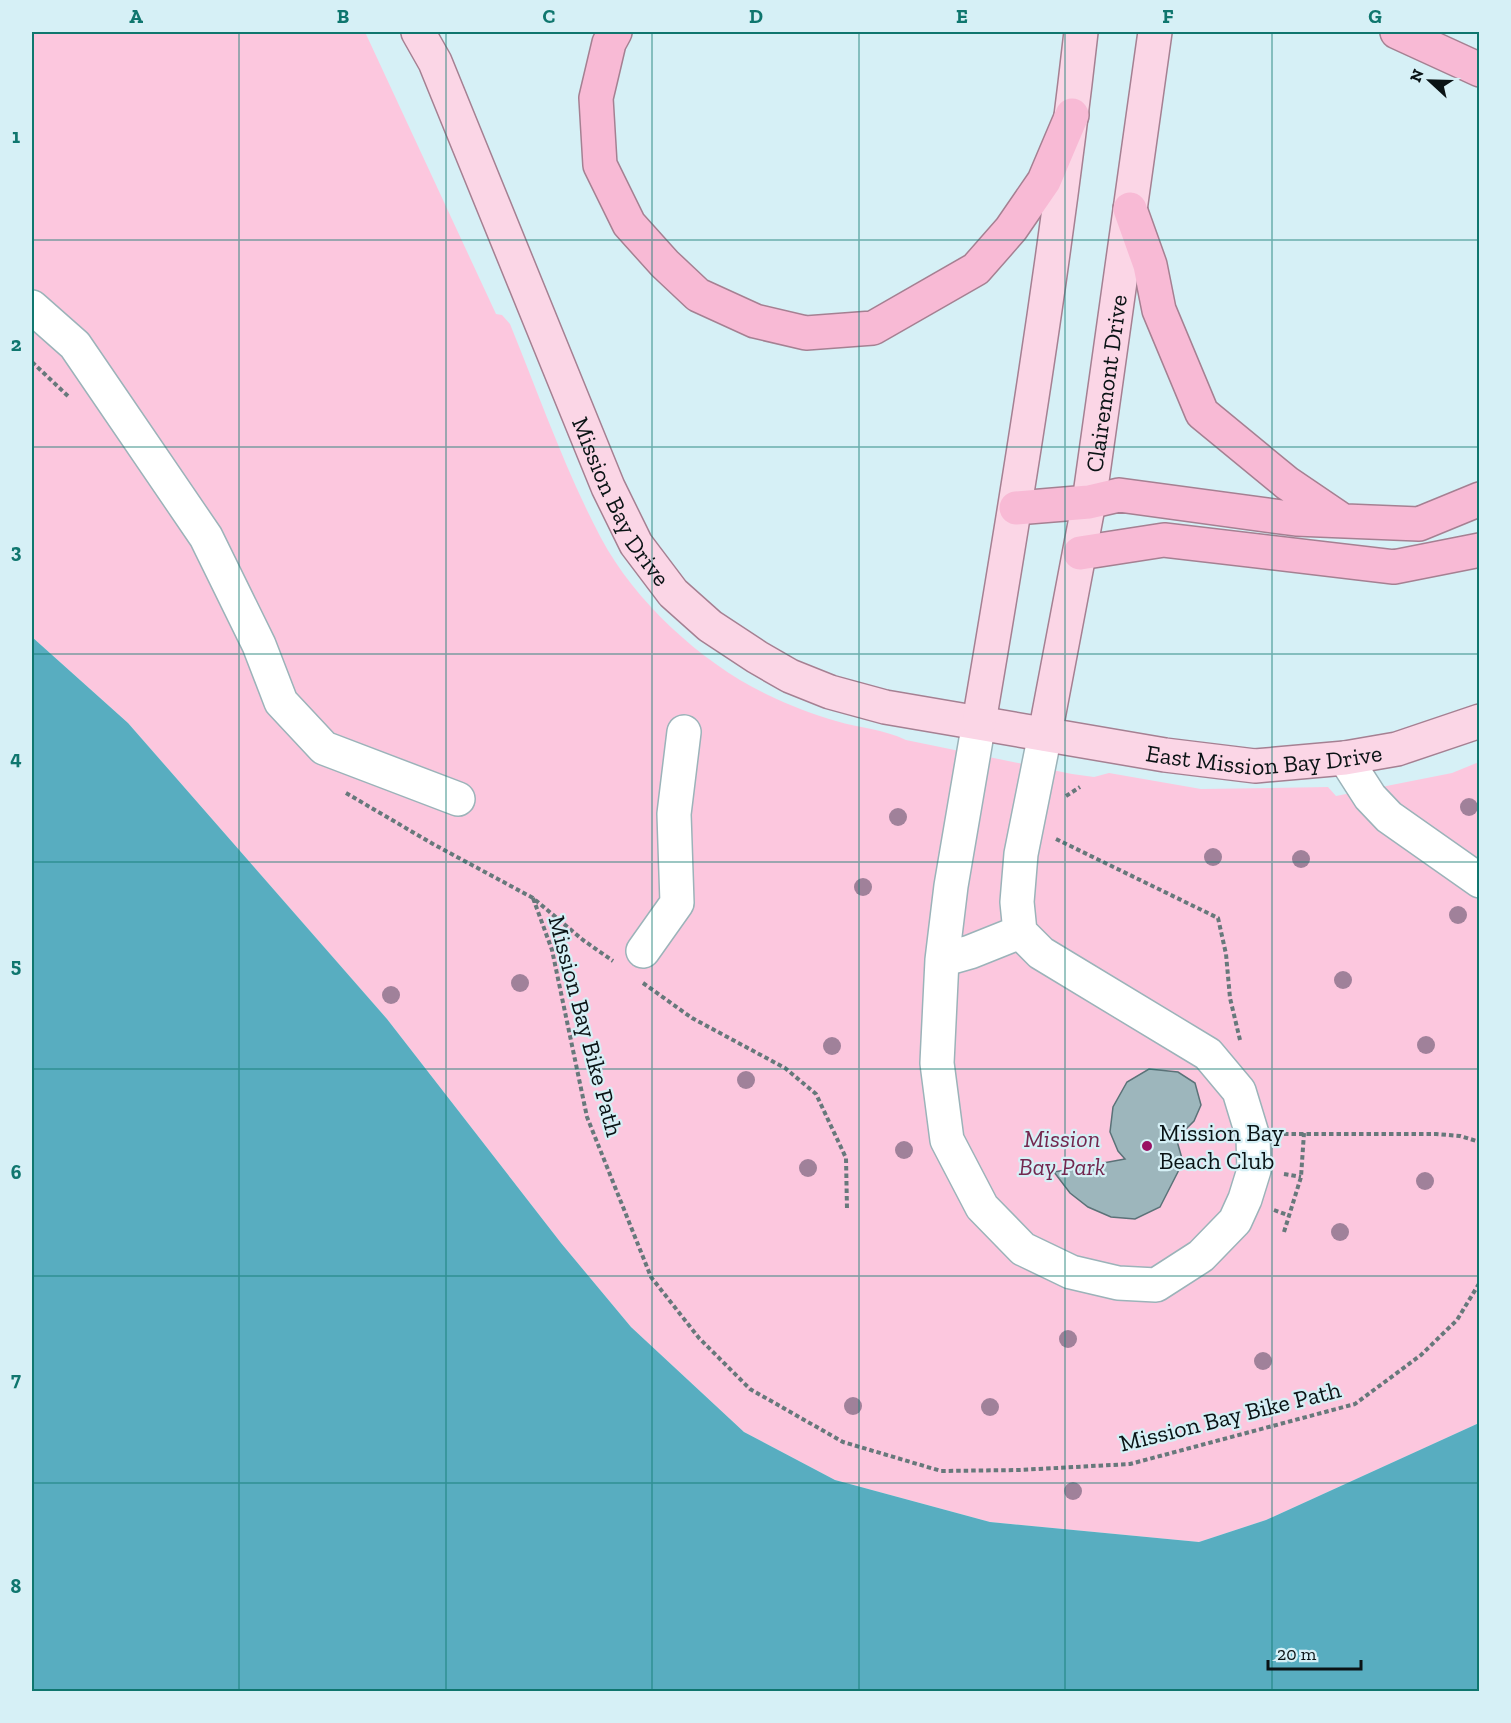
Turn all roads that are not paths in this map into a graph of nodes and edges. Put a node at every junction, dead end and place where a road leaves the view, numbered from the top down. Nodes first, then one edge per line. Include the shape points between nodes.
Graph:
1 (418, 32) edge
2 (615, 32) edge
3 (1081, 32) edge
4 (1397, 32) edge
5 (1417, 32) edge
6 (1154, 39) edge
7 (1479, 52) edge
8 (1479, 70) edge
9 (1071, 115) junction
10 (1130, 209) junction
11 (32, 307) edge
12 (1479, 499) edge
13 (1089, 502) junction
14 (1016, 508) junction
15 (1343, 521) junction
16 (1479, 550) edge
17 (1080, 553) junction
18 (979, 722) junction
19 (1479, 722) edge
20 (684, 732) dead end
21 (1045, 734) junction
22 (1345, 758) junction
23 (458, 799) dead end
24 (1479, 881) edge
25 (1020, 932) junction
26 (942, 960) junction
27 (633, 965) road end

1 - 18 main road, Mission Bay Drive via 435,62 608,488 636,544 674,593 710,626 800,680 885,707
2 - 9 highway via 596,98 600,165 629,224 698,295 755,321 806,333 873,328 976,269 1011,230 1044,181
3 - 9 main road
4 - 8 highway
5 - 7 highway
6 - 10 main road, Clairemont Drive
9 - 14 main road
10 - 13 main road, Clairemont Drive
10 - 15 highway via 1150,265 1159,310 1202,412 1287,483
11 - 23 lane via 75,345 206,537 259,645 281,702 324,748
12 - 15 highway via 1419,524
13 - 14 highway
13 - 15 highway via 1119,495 1296,519
13 - 17 main road, Clairemont Drive
14 - 18 main road
16 - 17 highway via 1395,567 1164,540
17 - 21 main road, Clairemont Drive
18 - 21 main road, Mission Bay Drive
18 - 26 lane
19 - 22 main road, East Mission Bay Drive via 1397,748
20 - 27 lane via 674,814 676,903
21 - 22 main road, East Mission Bay Drive via 1165,755 1255,765
21 - 25 lane via 1021,854 1017,902
22 - 24 lane via 1370,797 1389,817
25 - 26 lane
25 - 26 lane via 1041,953 1208,1054 1239,1091 1253,1137 1254,1170 1245,1199 1235,1221 1201,1256 1156,1285 1119,1284 1071,1272 1023,1249 982,1206 947,1140 937,1063

